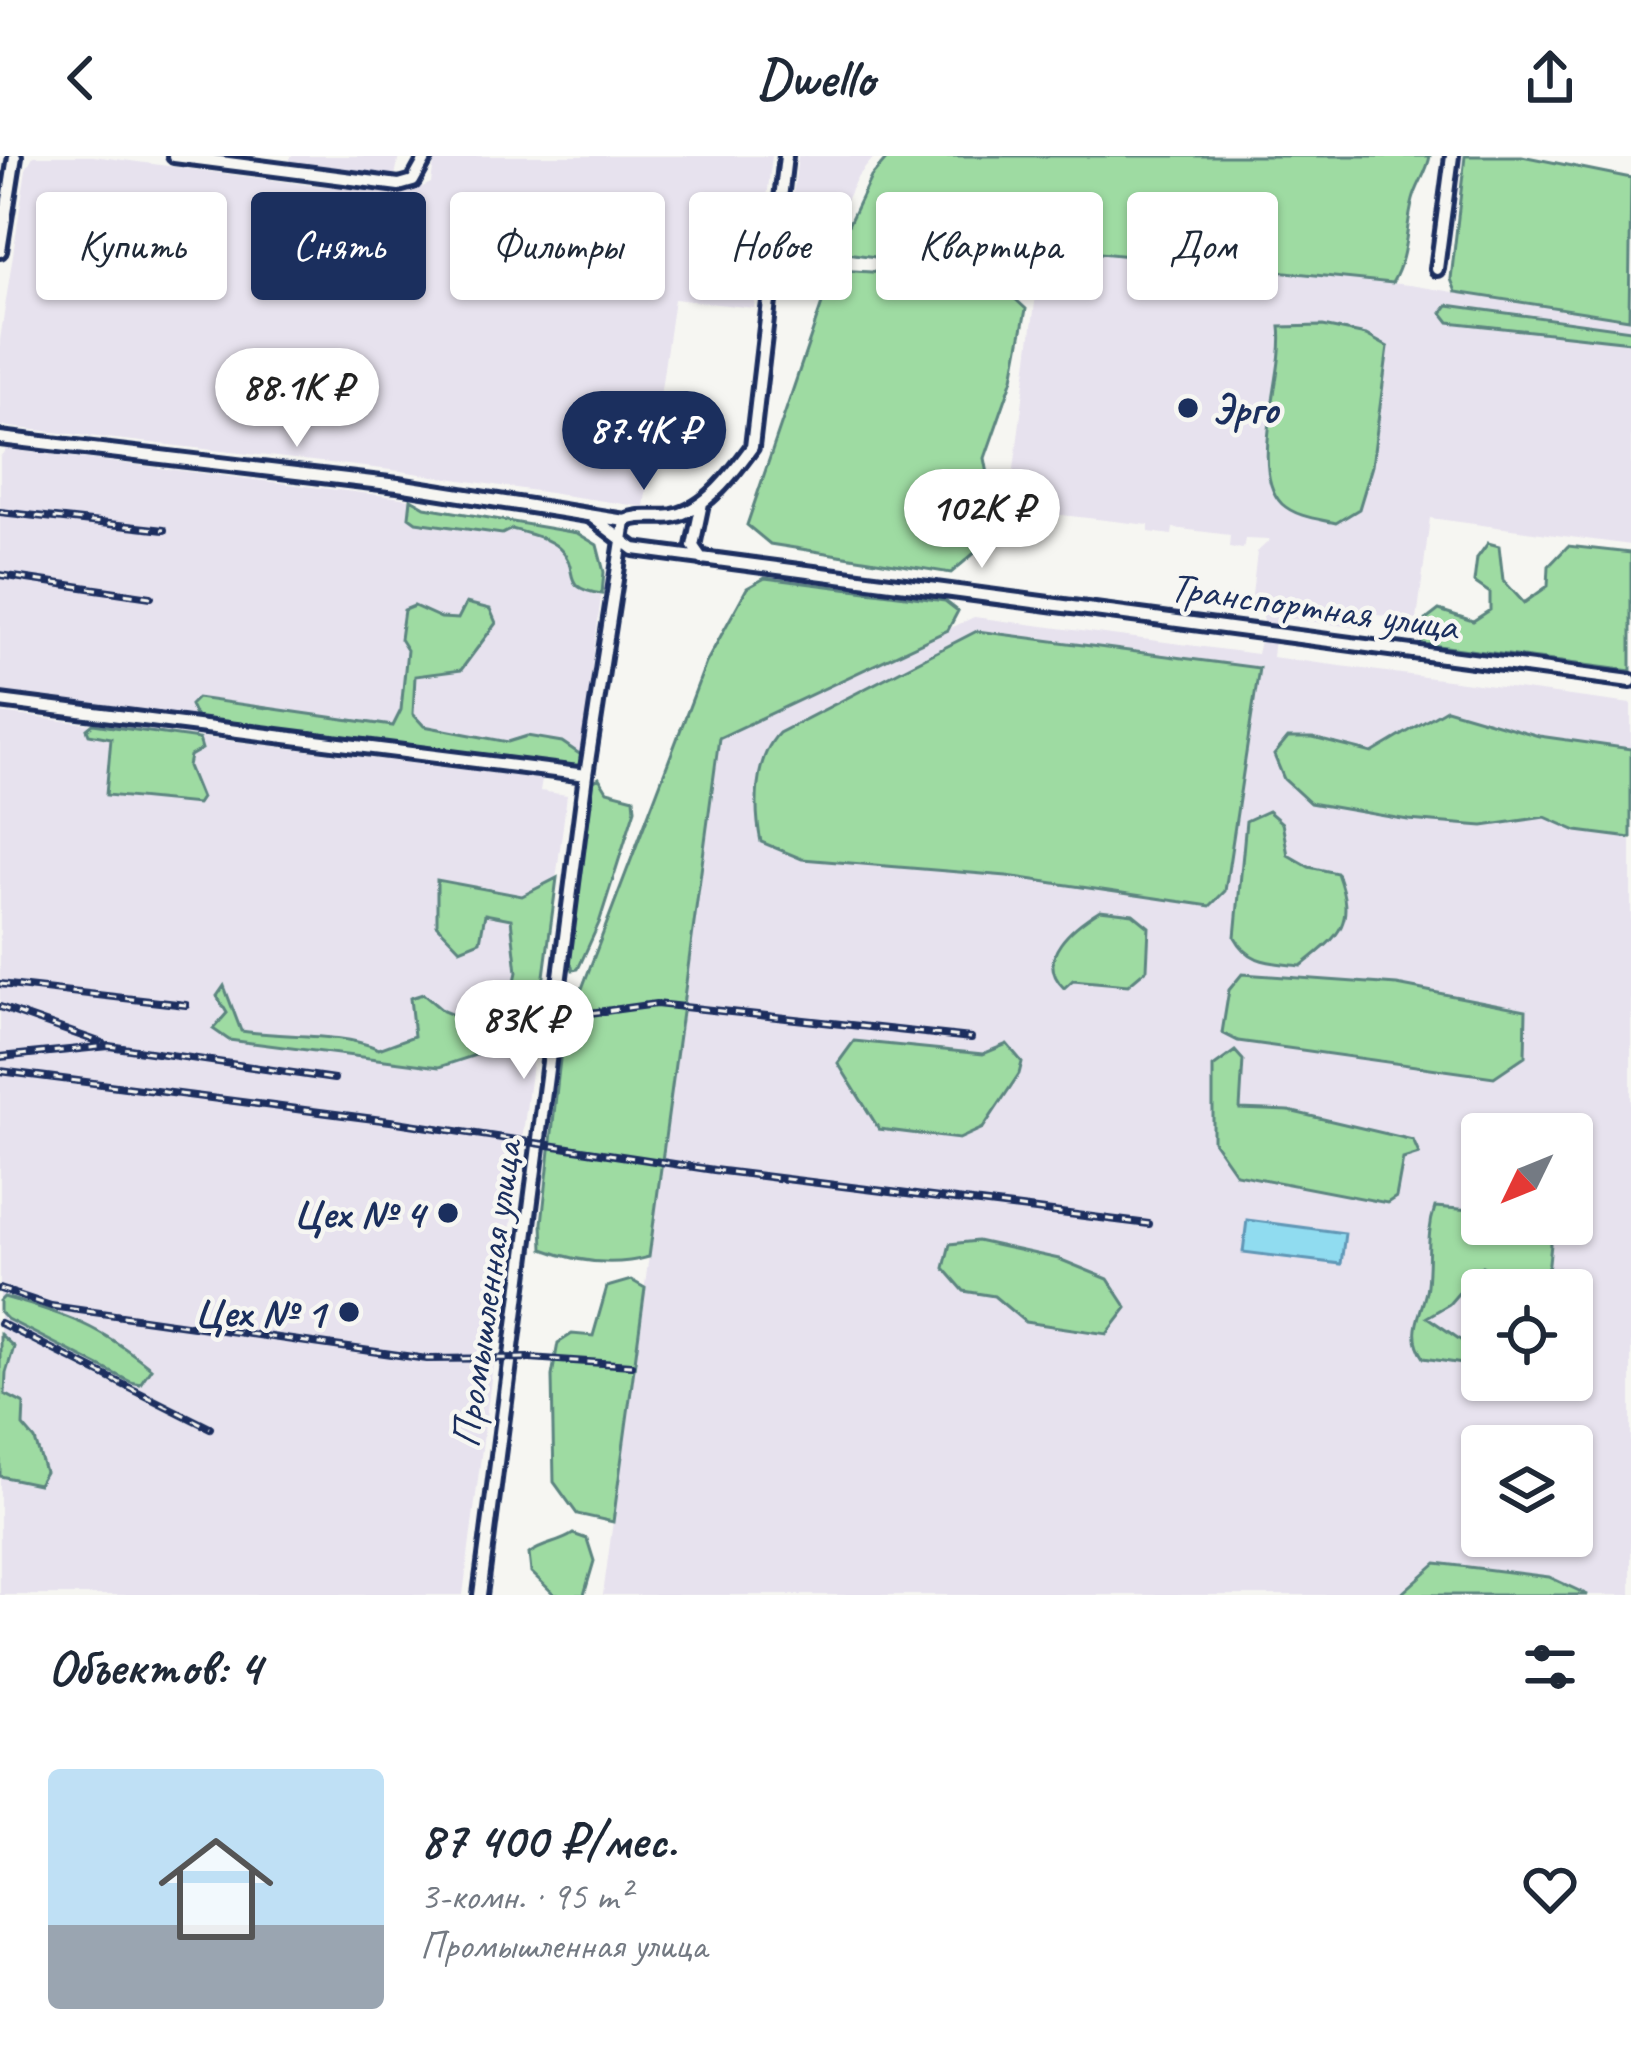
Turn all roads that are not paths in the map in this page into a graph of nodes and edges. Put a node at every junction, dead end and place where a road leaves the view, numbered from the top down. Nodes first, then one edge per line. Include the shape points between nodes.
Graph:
1 (15, 156) edge
2 (174, 156) edge
3 (427, 156) edge
4 (786, 156) edge
5 (1452, 156) edge
6 (0, 251) edge
7 (1437, 269) dead end
8 (0, 438) edge
9 (703, 500) junction
10 (587, 514) junction
11 (676, 515) junction
12 (625, 521) junction
13 (695, 530) junction
14 (622, 539) junction
15 (693, 546) junction
16 (634, 549) junction
17 (681, 556) junction
18 (702, 559) junction
19 (615, 575) junction
20 (1631, 681) edge
21 (0, 701) edge
22 (586, 775) junction
23 (479, 1595) edge

1 - 6 street
2 - 3 street via 399,185 413,181
4 - 9 street via 752,446
5 - 7 street
8 - 10 street
9 - 11 street
9 - 13 street
10 - 12 street
10 - 14 street
11 - 12 street
11 - 13 street
12 - 14 street, Промышленная улица
13 - 15 street
14 - 16 street
14 - 19 street, Промышленная улица
15 - 17 street
15 - 18 street
16 - 17 street, Транспортная улица
16 - 19 street
17 - 18 street, Транспортная улица
18 - 20 street, Транспортная улица
19 - 22 street, Промышленная улица
21 - 22 street
22 - 23 street, Промышленная улица

